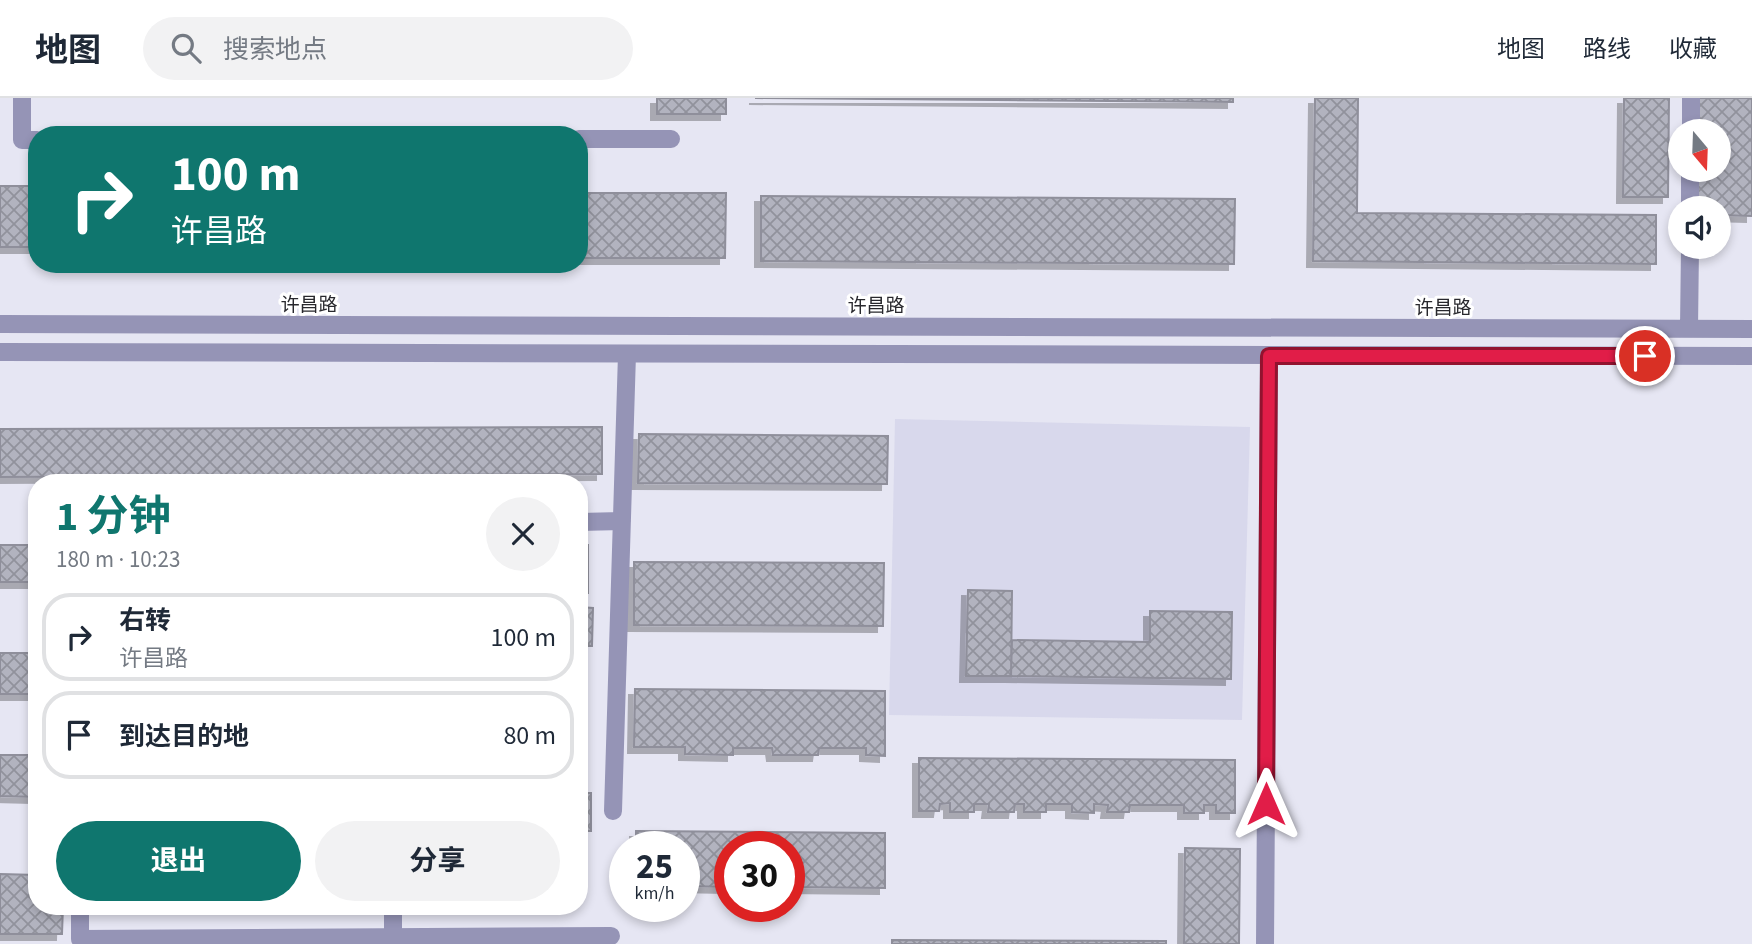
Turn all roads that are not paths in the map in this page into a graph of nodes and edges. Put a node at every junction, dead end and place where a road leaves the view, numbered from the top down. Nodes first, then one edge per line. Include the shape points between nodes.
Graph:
1 (22, 98) edge
2 (1691, 98) edge
3 (1691, 119) edge
4 (588, 139) edge
5 (671, 139) dead end
6 (28, 140) edge
7 (1690, 259) edge
8 (0, 324) edge
9 (1689, 329) junction
10 (1752, 329) edge
11 (0, 352) edge
12 (627, 354) junction
13 (1269, 356) junction
14 (1752, 356) edge
15 (622, 521) junction
16 (588, 522) edge
17 (613, 811) dead end
18 (80, 915) edge
19 (393, 915) edge
20 (611, 936) dead end
21 (393, 940) edge
22 (1265, 944) edge

1 - 6 street via 22,140
2 - 3 street
4 - 5 street
7 - 9 street
8 - 9 street, 许昌路
9 - 10 street, 许昌路
11 - 12 street
12 - 13 street
12 - 15 street
13 - 14 street
13 - 22 street
15 - 16 street
15 - 17 street
18 - 21 street via 80,939
19 - 21 street
20 - 21 street

